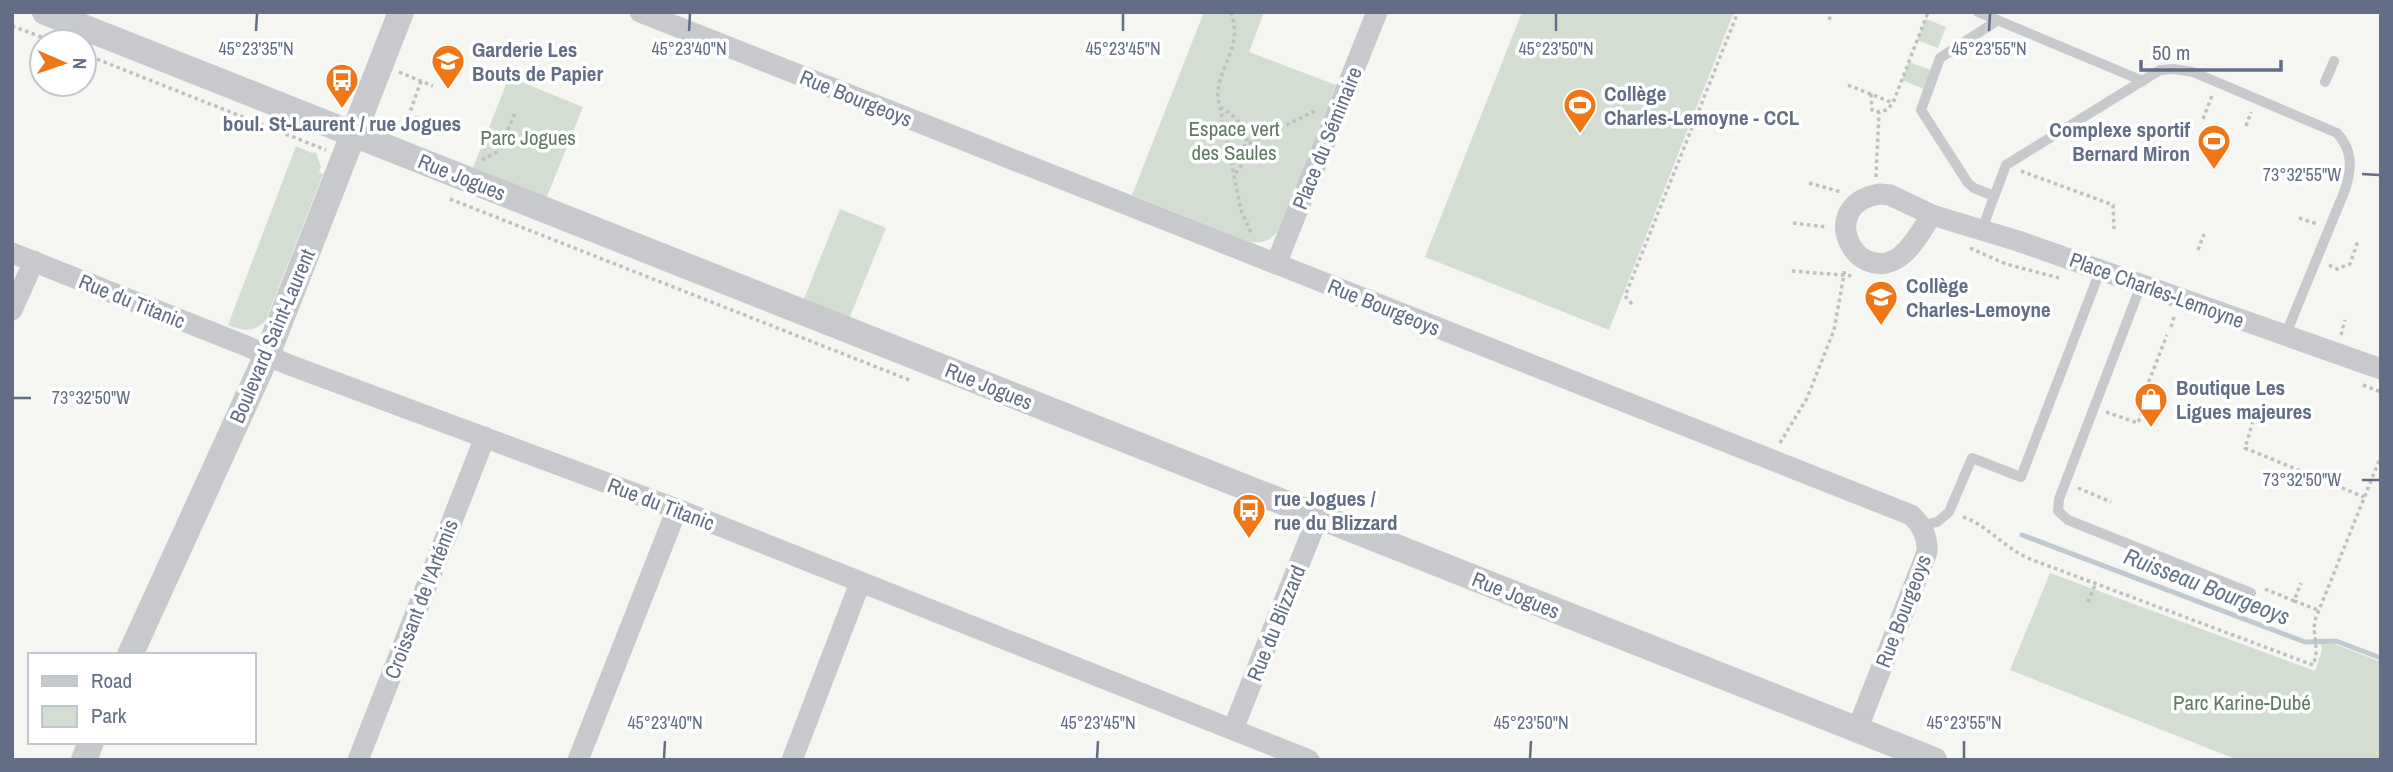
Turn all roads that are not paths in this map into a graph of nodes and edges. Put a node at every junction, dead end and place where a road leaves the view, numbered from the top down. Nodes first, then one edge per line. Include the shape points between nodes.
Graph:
1 (44, 12) edge
2 (401, 12) edge
3 (640, 12) edge
4 (1377, 12) edge
5 (1978, 12) edge
6 (1998, 20) junction
7 (2334, 61) dead end
8 (2143, 81) junction
9 (2325, 82) dead end
10 (354, 134) junction
11 (1994, 196) junction
12 (1932, 215) dead end
13 (1982, 229) junction
14 (12, 253) edge
15 (34, 261) junction
16 (1276, 264) junction
17 (2100, 271) junction
18 (2141, 285) junction
19 (12, 310) edge
20 (2285, 336) junction
21 (267, 355) junction
22 (2381, 369) edge
23 (485, 438) junction
24 (677, 509) junction
25 (1318, 517) junction
26 (1920, 526) junction
27 (860, 583) junction
28 (2255, 590) road end
29 (131, 653) edge
30 (1233, 729) junction
31 (1857, 730) junction
32 (91, 744) edge
33 (84, 760) edge
34 (358, 760) edge
35 (578, 760) edge
36 (792, 760) edge
37 (1309, 760) edge
38 (1934, 760) edge

1 - 10 street, Rue Jogues
2 - 10 street, Boulevard Saint-Laurent
3 - 16 street, Rue Bourgeoys
4 - 16 street, Place du Séminaire
5 - 6 lane
6 - 8 lane
6 - 11 lane via 1940,58 1921,110 1968,183
7 - 9 lane
8 - 11 lane via 2006,165
8 - 20 lane via 2166,69 2193,72 2337,133 2344,141 2350,176
10 - 21 street, Boulevard Saint-Laurent
10 - 25 street, Rue Jogues
11 - 13 lane
12 - 13 street, Place Charles-Lemoyne
13 - 17 street, Place Charles-Lemoyne
14 - 15 street, Rue du Titanic
15 - 19 street
15 - 21 street, Rue du Titanic
16 - 26 street, Rue Bourgeoys via 1905,513
17 - 18 street, Place Charles-Lemoyne
17 - 26 lane via 2021,477 1972,458 1949,512 1937,522
18 - 20 street, Place Charles-Lemoyne
18 - 28 lane via 2058,511 2068,520
20 - 22 street, Place Charles-Lemoyne
21 - 23 street, Rue du Titanic
21 - 29 street, Boulevard Saint-Laurent
23 - 24 street, Rue du Titanic
23 - 34 street, Croissant de l'Artémis
24 - 27 street, Rue du Titanic
24 - 35 street
25 - 30 street, Rue du Blizzard
25 - 31 street, Rue Jogues
26 - 31 street, Rue Bourgeoys via 1927,552
27 - 30 street, Rue du Titanic
27 - 36 street
30 - 37 street, Rue du Titanic
31 - 38 street, Rue Jogues
32 - 33 street

